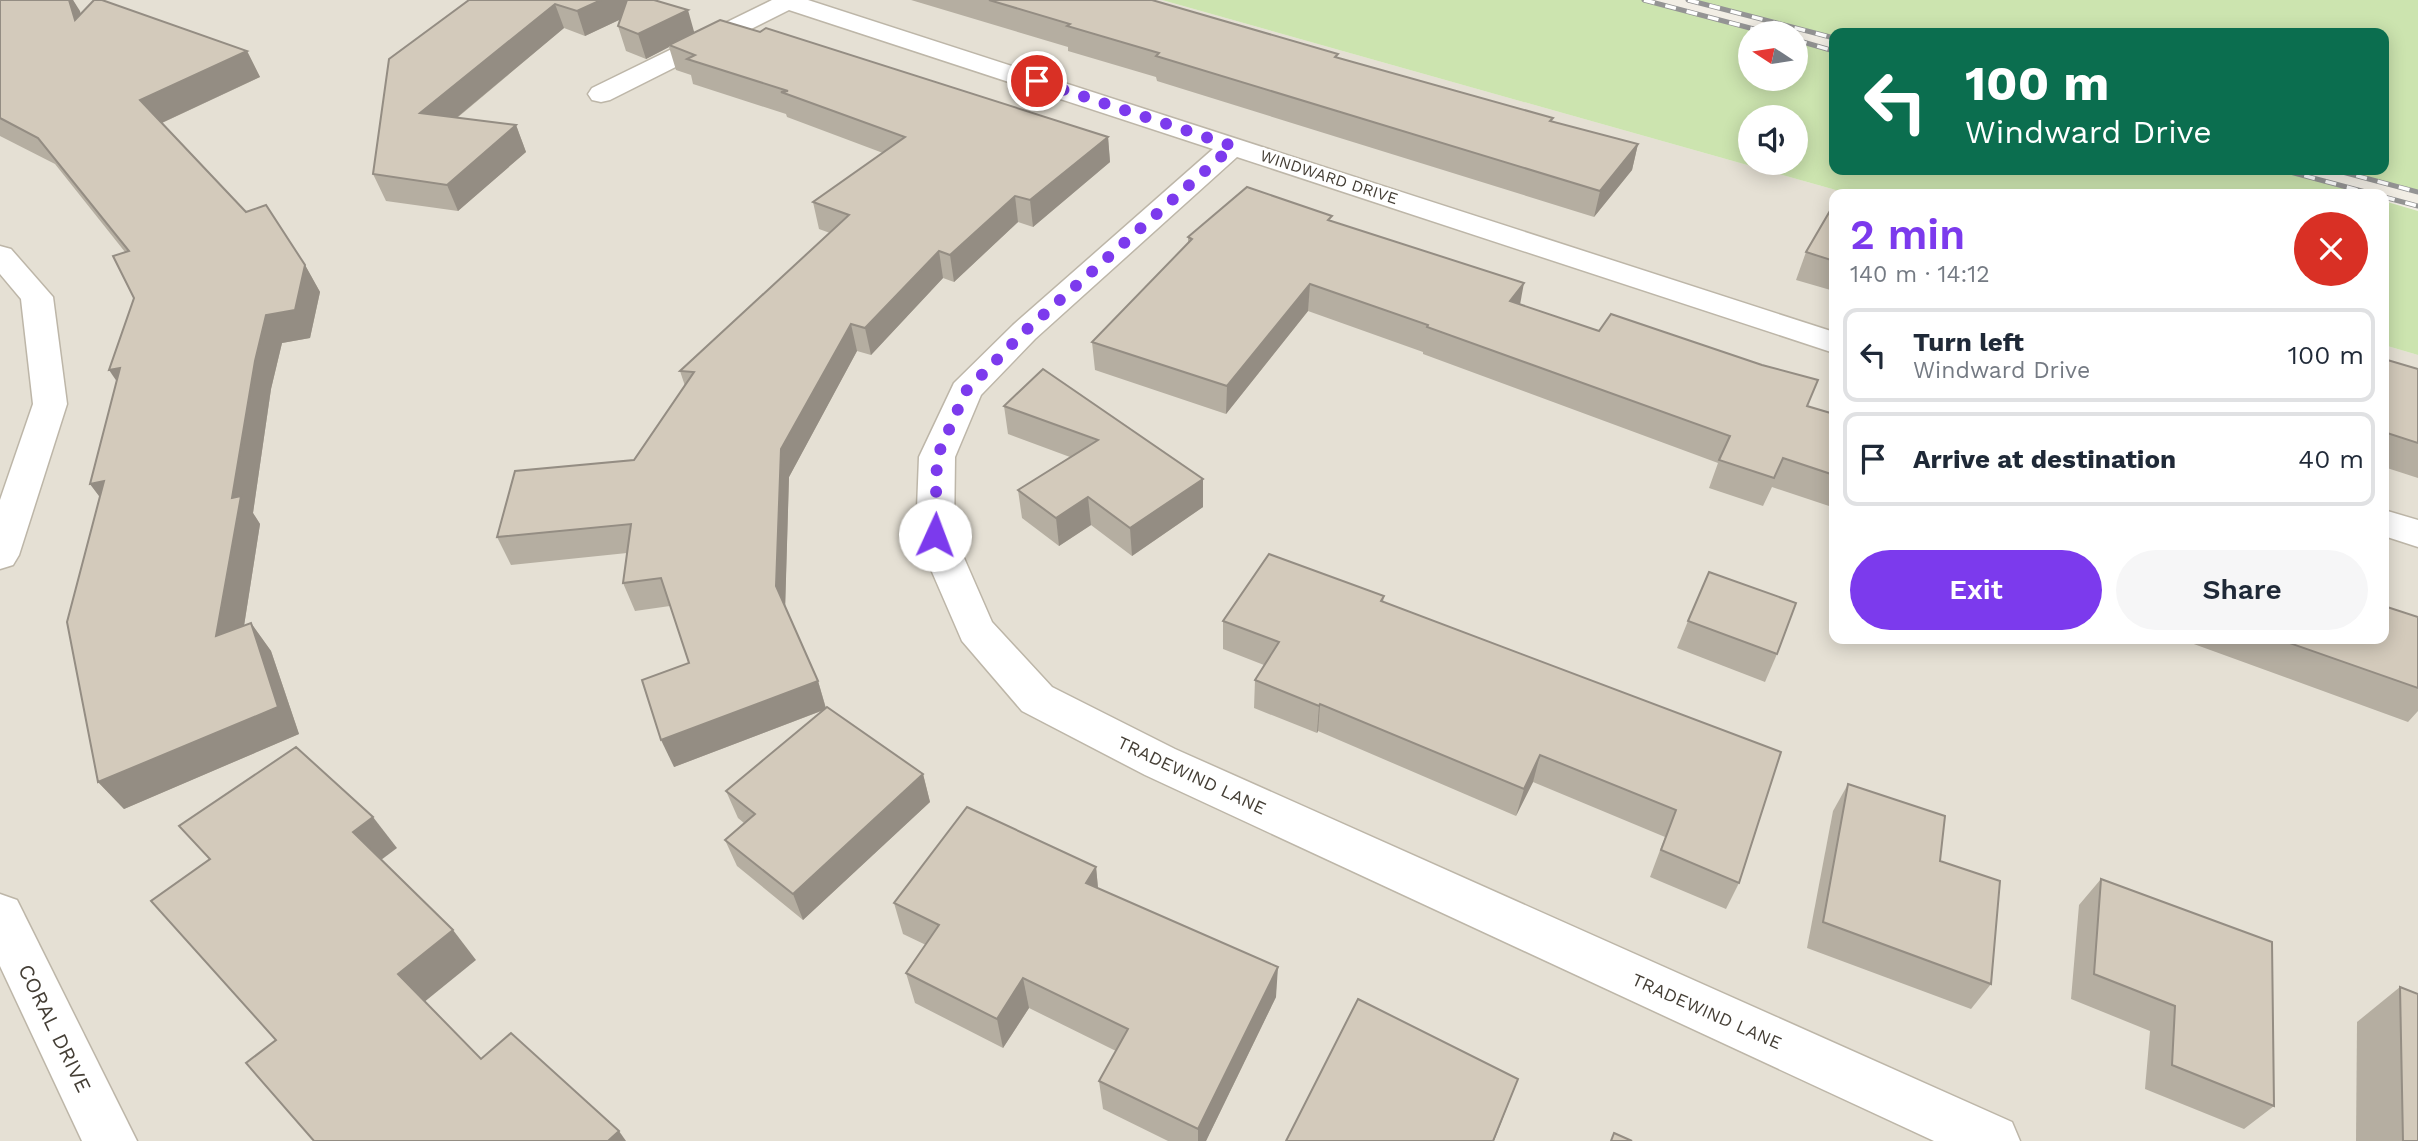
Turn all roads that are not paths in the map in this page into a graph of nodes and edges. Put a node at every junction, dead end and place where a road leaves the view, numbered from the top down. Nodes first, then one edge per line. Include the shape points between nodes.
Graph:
1 (786, 1) edge
2 (601, 94) dead end
3 (1233, 146) junction
4 (0, 255) edge
5 (1829, 341) edge
6 (2389, 525) edge
7 (2418, 534) edge
8 (0, 555) edge
9 (0, 915) edge
10 (110, 1141) edge
11 (1993, 1141) edge

1 - 2 street
1 - 3 street, WINDWARD DRIVE
3 - 5 street, WINDWARD DRIVE
3 - 11 street, TRADEWIND LANE via 1024,332 966,391 937,457 935,535 976,630 1037,699 1160,762
4 - 8 street via 37,298 50,404
6 - 7 street
9 - 10 street, CORAL DRIVE

